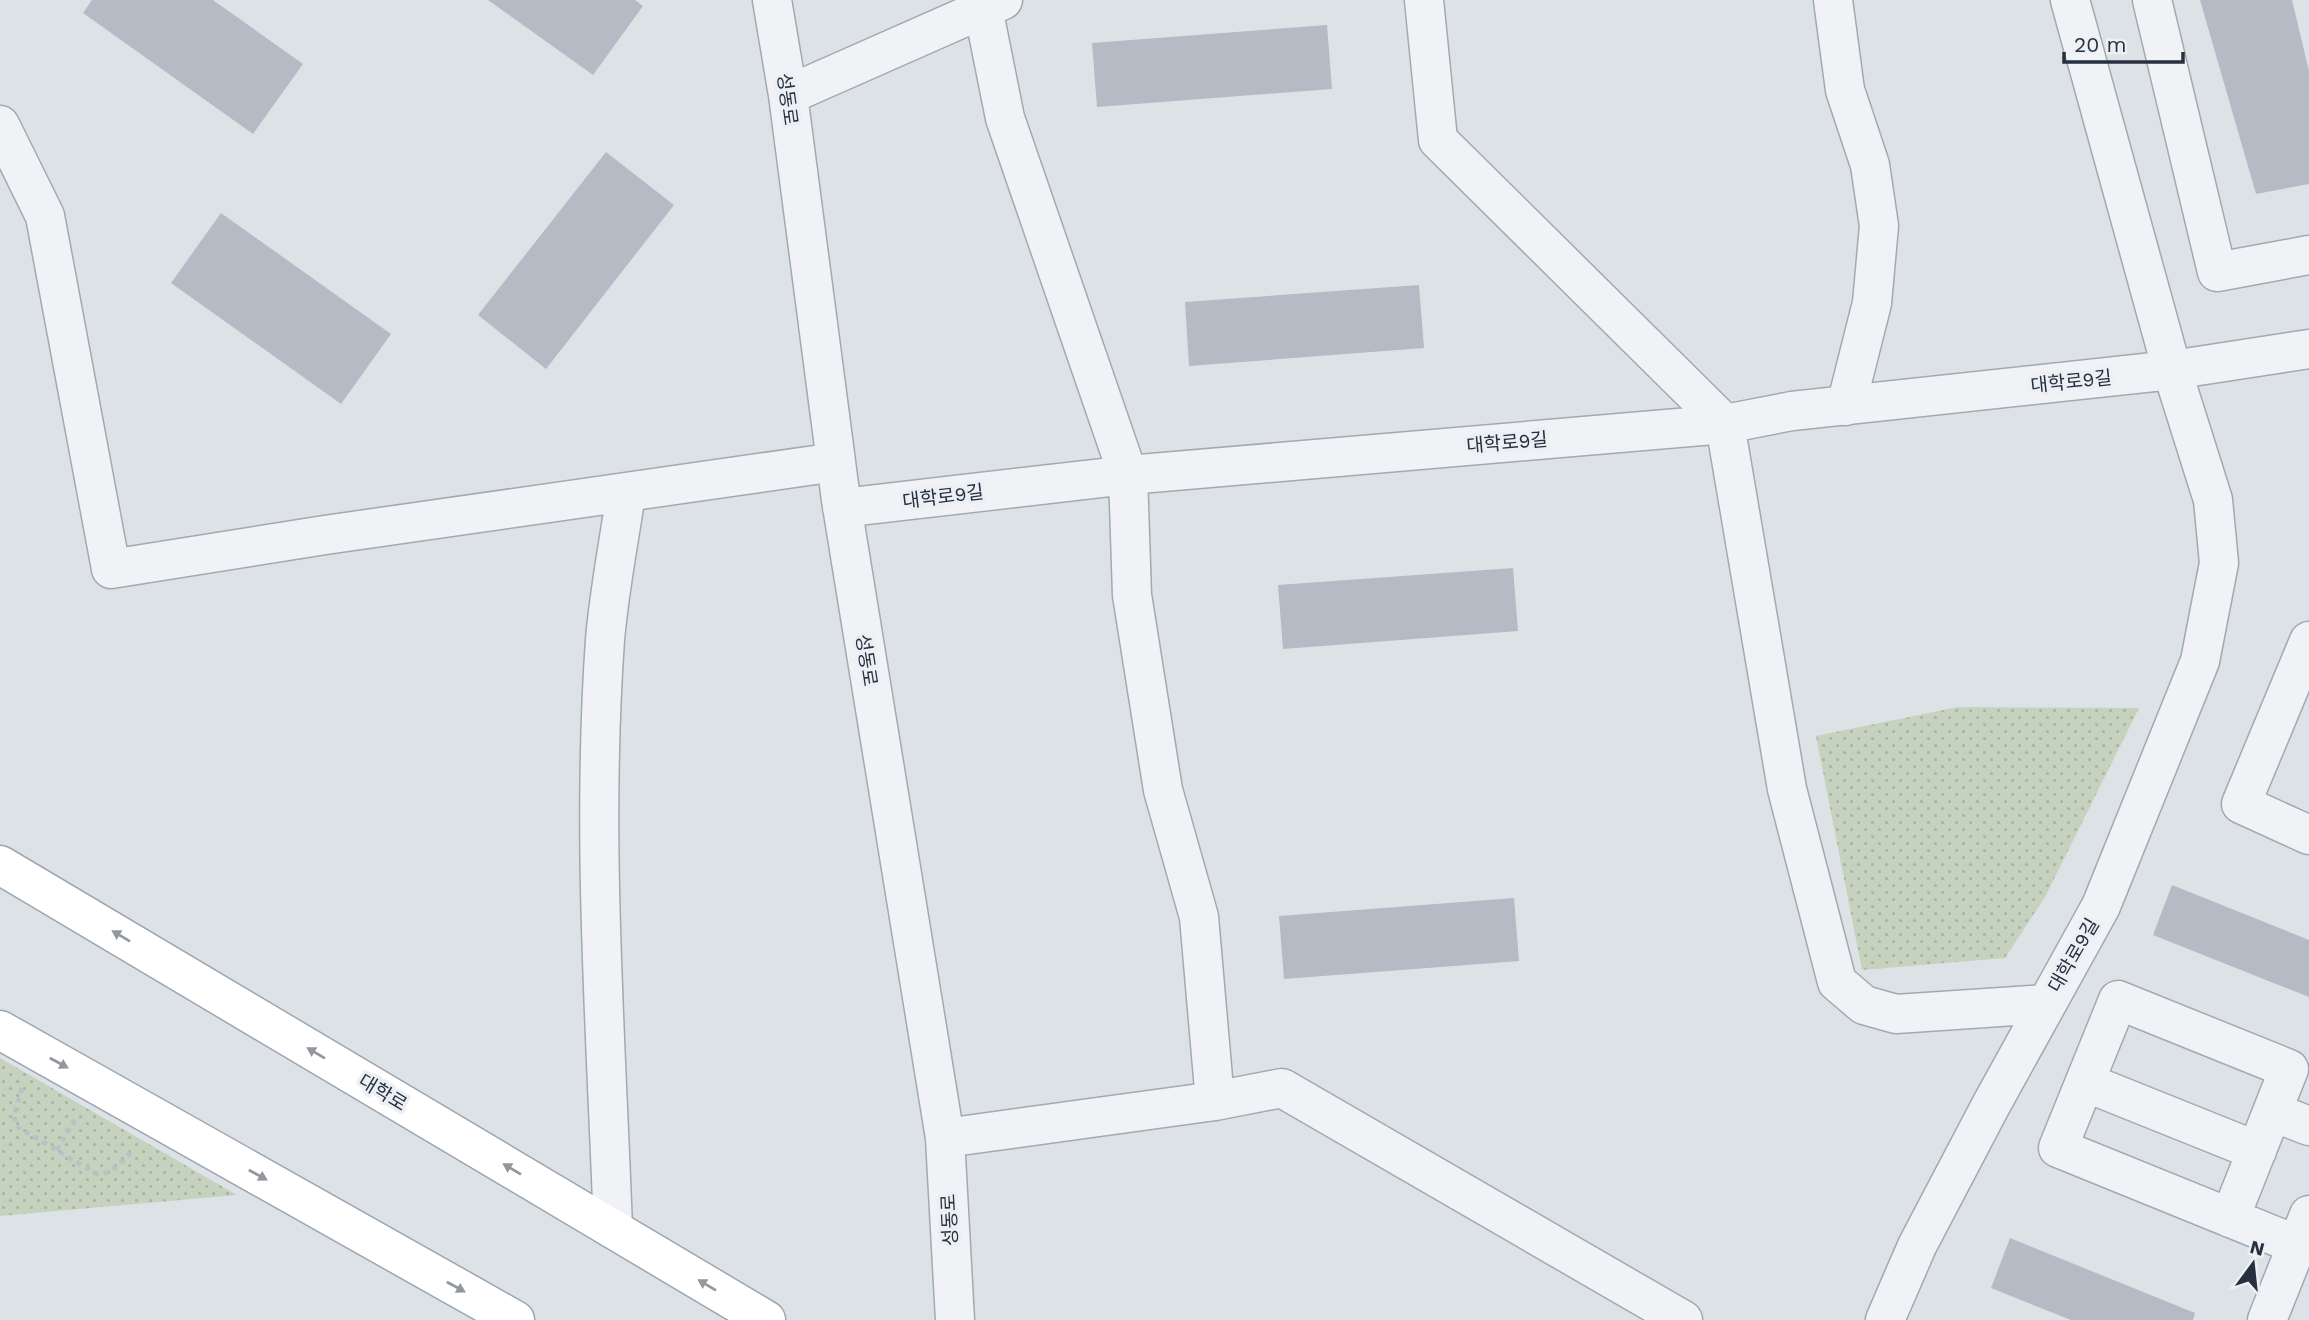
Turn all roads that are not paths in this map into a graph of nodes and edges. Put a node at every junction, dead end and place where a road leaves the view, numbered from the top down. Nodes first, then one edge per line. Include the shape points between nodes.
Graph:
1 (772, 0) edge
2 (1424, 0) edge
3 (1833, 0) edge
4 (2070, 0) edge
5 (2152, 0) edge
6 (993, 4) edge
7 (788, 94) junction
8 (0, 125) edge
9 (2309, 255) edge
10 (2309, 349) edge
11 (2172, 370) junction
12 (1846, 406) junction
13 (1725, 424) junction
14 (836, 461) junction
15 (1128, 475) junction
16 (626, 493) junction
17 (842, 508) junction
18 (2309, 641) edge
19 (2295, 713) edge
20 (2309, 835) edge
21 (0, 865) edge
22 (2045, 1004) junction
23 (0, 1030) edge
24 (2085, 1082) junction
25 (1215, 1101) junction
26 (2273, 1112) junction
27 (2309, 1126) edge
28 (945, 1139) junction
29 (2257, 1151) junction
30 (2230, 1218) junction
31 (613, 1229) junction
32 (2300, 1253) edge
33 (515, 1320) edge
34 (766, 1320) edge
35 (955, 1320) edge
36 (1683, 1320) edge
37 (1885, 1320) edge
38 (2267, 1320) edge

1 - 7 street, 성동로
2 - 13 street via 1438,140
3 - 12 street via 1845,90 1870,165 1879,226 1872,303
4 - 11 street, 대학로9길
5 - 9 street via 2217,272
6 - 7 street
6 - 15 street via 1005,118
7 - 14 street, 성동로
8 - 16 street via 46,216 111,569
10 - 11 street, 대학로9길
11 - 12 street, 대학로9길
11 - 22 street, 대학로9길 via 2213,500 2219,564 2202,652 2101,906
12 - 13 street, 대학로9길
13 - 15 street, 대학로9길
13 - 22 street via 1787,789 1837,982 1864,1005 1896,1014
14 - 16 street
14 - 17 street, 성동로
15 - 17 street, 대학로9길
15 - 25 street via 1132,596 1163,790 1199,917
16 - 31 street via 606,638 601,756 601,906
17 - 28 street, 성동로
18 - 19 street
19 - 20 street via 2241,804
31 -> 21 main road, 대학로
22 - 37 street, 대학로9길 via 1917,1246
23 -> 33 main road
24 - 26 street via 2118,1000 2289,1069
24 - 29 street
24 - 30 street via 2058,1149
25 - 28 street
25 - 36 street via 1282,1088
26 - 27 street
26 - 29 street
28 - 35 street, 성동로
29 - 30 street
30 - 32 street
34 -> 31 main road, 대학로
32 - 38 street

